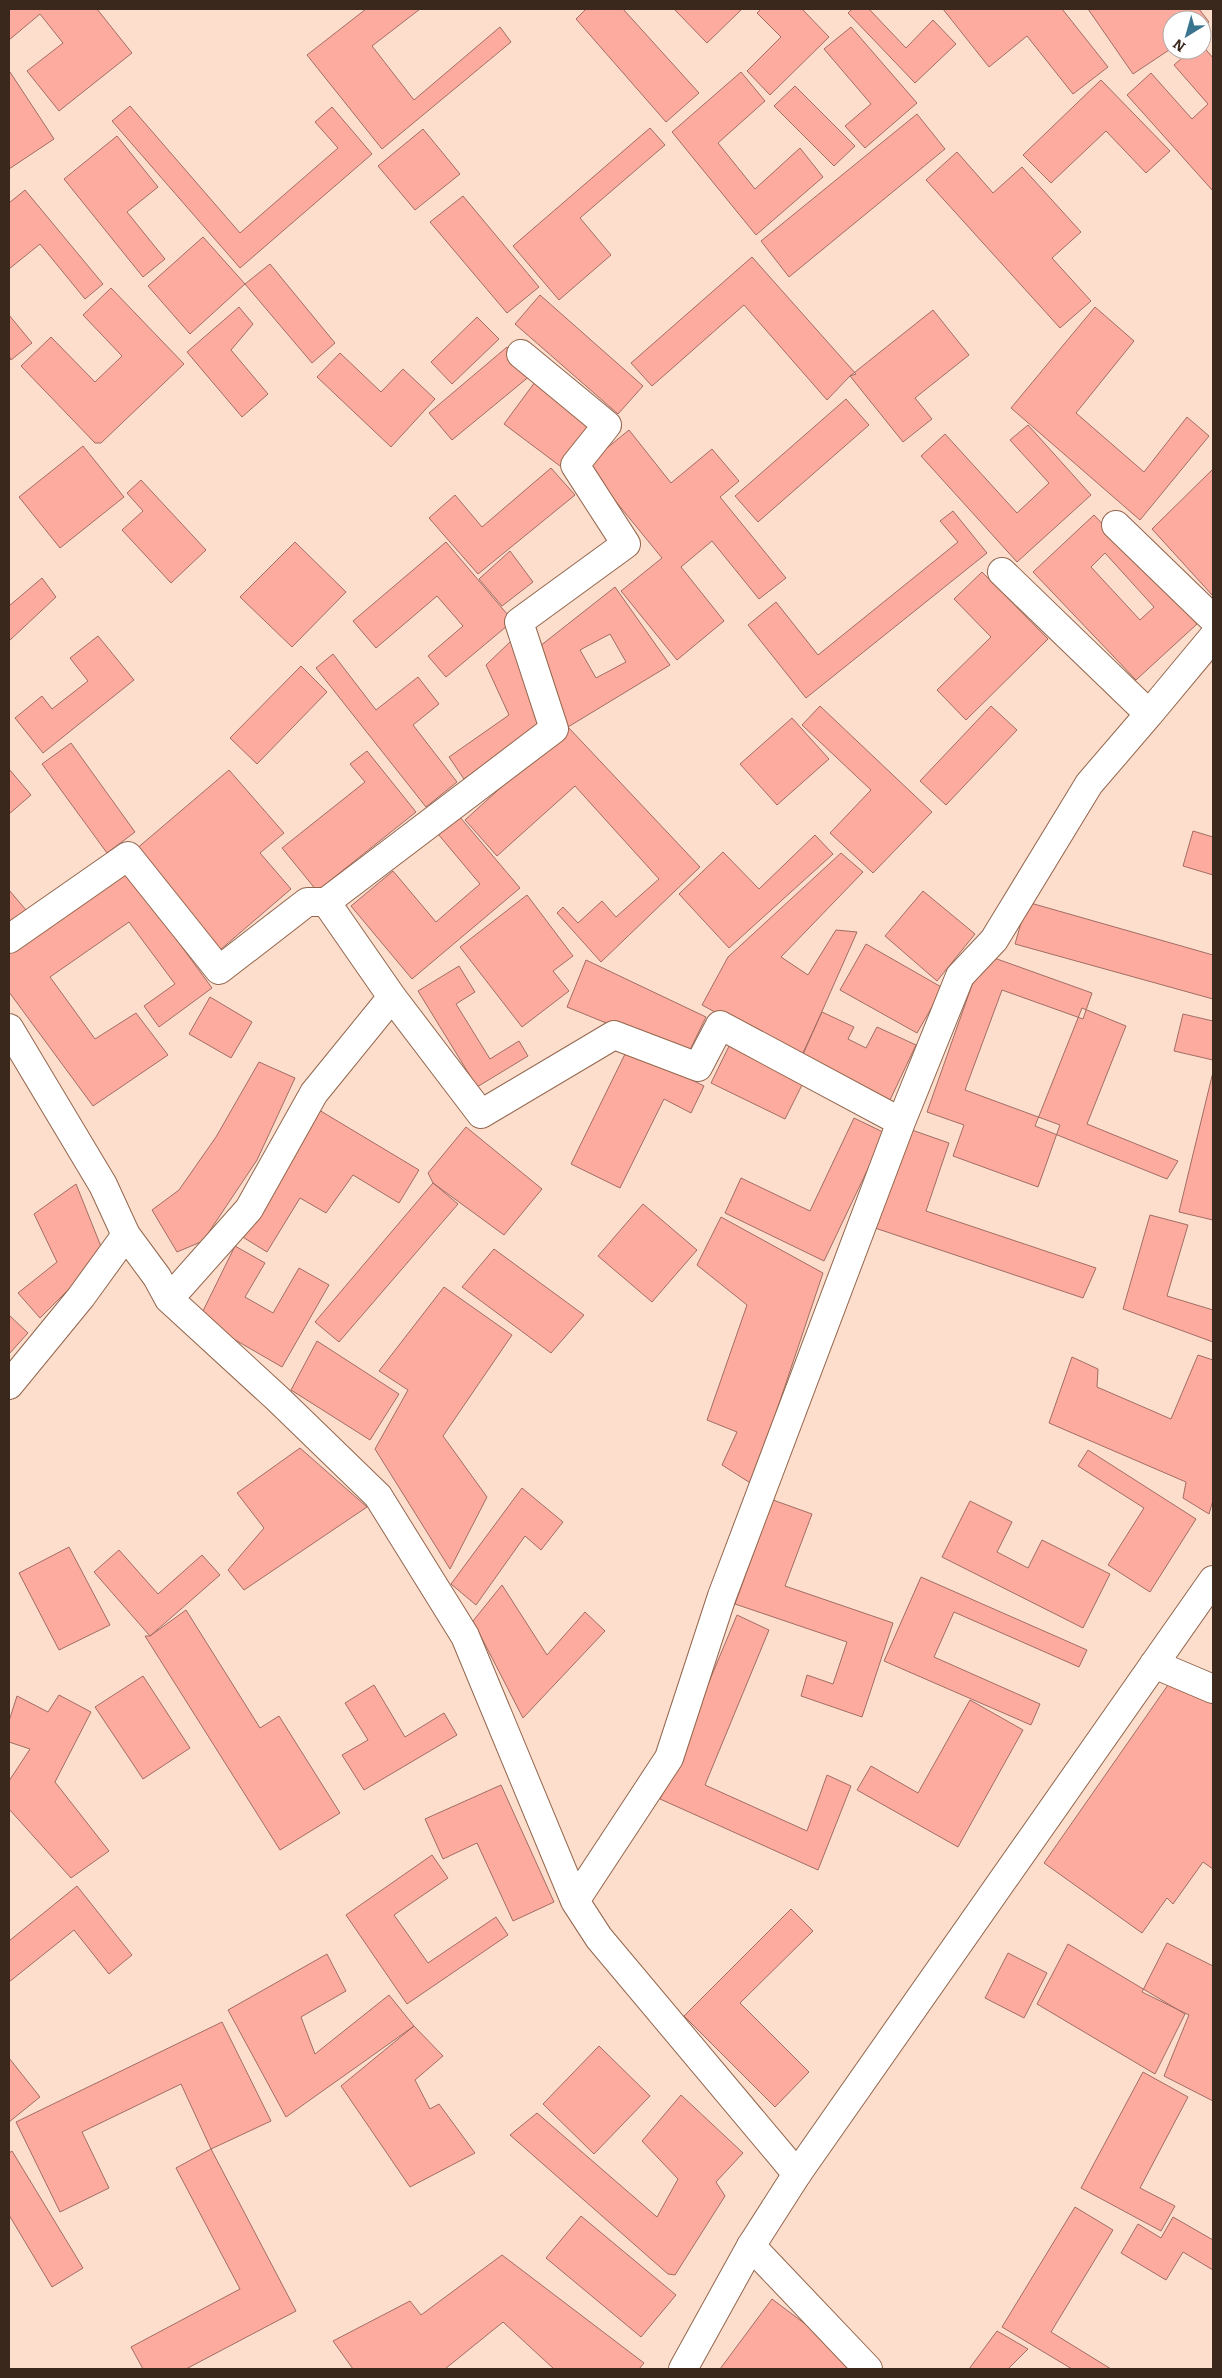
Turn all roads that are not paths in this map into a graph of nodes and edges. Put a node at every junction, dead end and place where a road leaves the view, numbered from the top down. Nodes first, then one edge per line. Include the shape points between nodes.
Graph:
1 (521, 354) dead end
2 (1116, 525) dead end
3 (1002, 572) dead end
4 (1213, 619) edge
5 (1213, 637) edge
6 (1149, 714) junction
7 (326, 902) junction
8 (9, 939) edge
9 (392, 997) junction
10 (9, 1028) edge
11 (901, 1122) junction
12 (126, 1235) junction
13 (169, 1299) junction
14 (9, 1385) edge
15 (1213, 1580) edge
16 (1154, 1664) junction
17 (1213, 1689) edge
18 (575, 1901) junction
19 (797, 2174) junction
20 (751, 2246) junction
21 (683, 2369) edge
22 (868, 2369) edge

1 - 7 street via 607,425 575,465 626,544 519,622 554,729
2 - 4 street
3 - 6 street
5 - 6 street
6 - 11 street via 1089,784 994,940 960,976
7 - 8 street via 307,902 219,970 128,856
7 - 9 street
9 - 11 street via 481,1114 614,1034 698,1067 720,1025
9 - 13 street via 314,1094 249,1209
10 - 12 street via 103,1185
11 - 18 street via 722,1596 669,1758
12 - 13 street
12 - 14 street via 81,1297
13 - 18 street via 378,1496 465,1636
15 - 16 street
16 - 17 street
16 - 19 street
18 - 19 street via 599,1938
19 - 20 street
20 - 21 street
20 - 22 street

